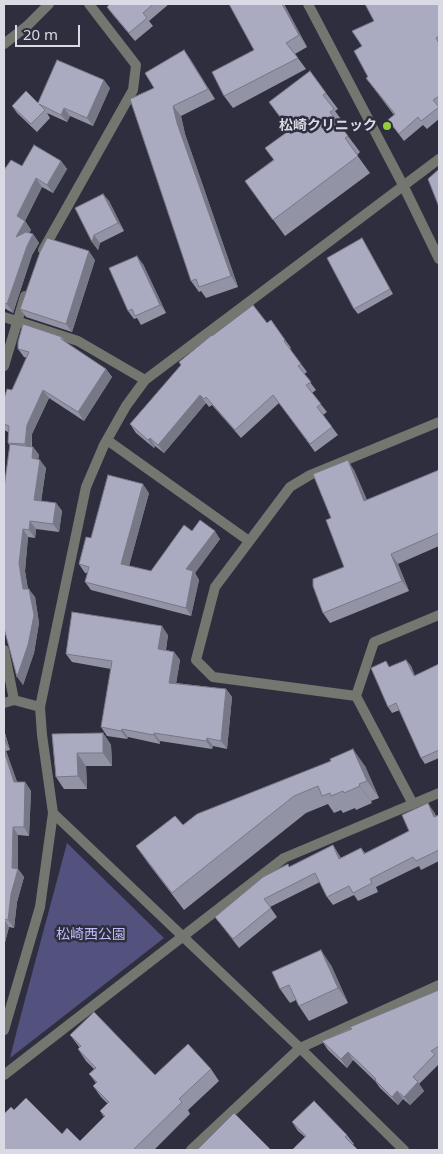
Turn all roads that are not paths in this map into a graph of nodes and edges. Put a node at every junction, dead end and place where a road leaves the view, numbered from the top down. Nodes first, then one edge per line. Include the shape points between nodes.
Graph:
1 (49, 4) edge
2 (89, 4) edge
3 (308, 4) edge
4 (4, 44) edge
5 (439, 159) edge
6 (404, 186) junction
7 (39, 257) edge
8 (439, 259) edge
9 (29, 285) edge
10 (4, 317) edge
11 (16, 322) junction
12 (4, 366) edge
13 (145, 380) junction
14 (439, 422) edge
15 (108, 440) junction
16 (249, 541) junction
17 (439, 615) edge
18 (4, 650) edge
19 (356, 696) junction
20 (9, 701) edge
21 (40, 707) junction
22 (439, 793) edge
23 (413, 804) junction
24 (53, 813) junction
25 (182, 936) junction
26 (439, 985) edge
27 (4, 1030) edge
28 (300, 1048) junction
29 (4, 1075) edge
30 (191, 1150) edge
31 (404, 1150) edge

1 - 4 street
2 - 7 street via 136,64 133,90
3 - 6 street
5 - 6 street
6 - 8 street
6 - 13 street
9 - 11 street
10 - 11 street
11 - 12 street
11 - 13 street via 78,341
13 - 15 street via 126,406
14 - 16 street via 310,475 290,487
15 - 16 street
15 - 21 street via 86,487
16 - 19 street via 215,587 196,660 213,678
17 - 19 street via 374,642
18 - 20 street
19 - 23 street
20 - 21 street
21 - 24 street
22 - 23 street
23 - 25 street via 284,858
24 - 25 street
24 - 27 street via 40,907
25 - 28 street
25 - 29 street
26 - 28 street
28 - 30 street
28 - 31 street

